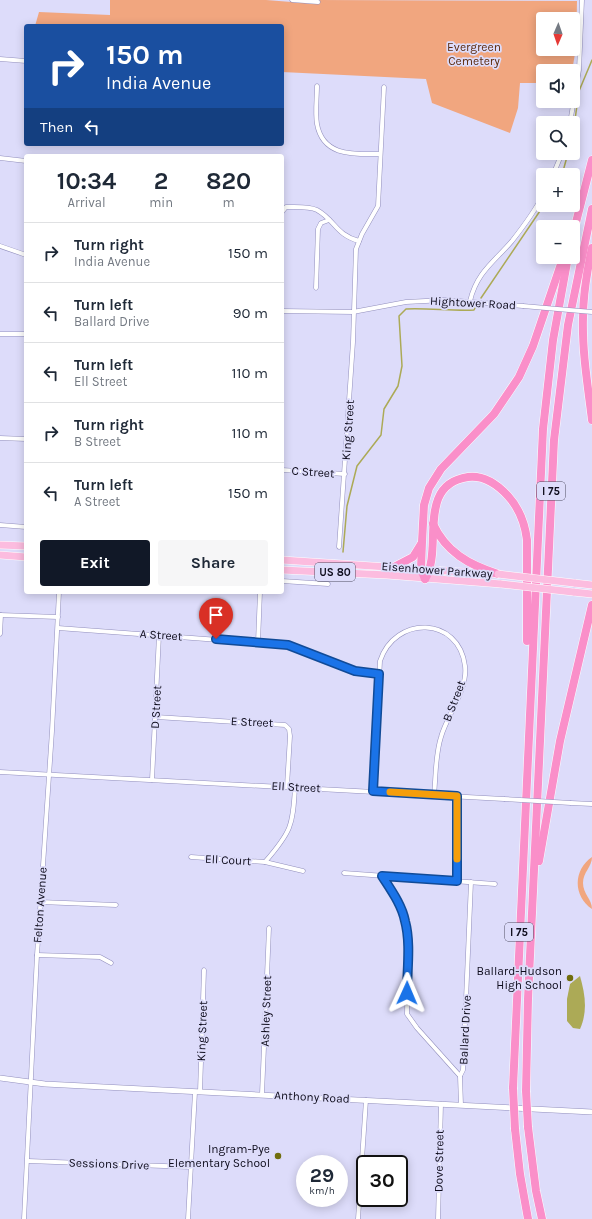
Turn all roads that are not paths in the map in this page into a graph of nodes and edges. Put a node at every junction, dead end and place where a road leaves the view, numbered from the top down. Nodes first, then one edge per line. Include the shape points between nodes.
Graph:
1 (292, 0) edge
2 (582, 0) edge
3 (318, 2) dead end
4 (0, 59) edge
5 (24, 61) edge
6 (317, 86) dead end
7 (384, 87) dead end
8 (571, 116) edge
9 (380, 154) junction
10 (0, 159) edge
11 (592, 160) edge
12 (24, 161) edge
13 (536, 206) edge
14 (592, 209) edge
15 (284, 210) edge
16 (577, 215) junction
17 (329, 220) junction
18 (575, 220) edge
19 (576, 220) edge
20 (359, 241) junction
21 (0, 246) edge
22 (592, 248) edge
23 (24, 254) edge
24 (561, 264) edge
25 (567, 264) edge
26 (316, 288) dead end
27 (470, 301) junction
28 (284, 311) edge
29 (353, 312) junction
30 (592, 312) edge
31 (0, 334) edge
32 (24, 334) edge
33 (592, 420) edge
34 (0, 438) edge
35 (24, 439) edge
36 (284, 470) edge
37 (345, 474) junction
38 (433, 523) junction
39 (0, 525) edge
40 (24, 527) edge
41 (422, 542) junction
42 (0, 545) edge
43 (24, 546) edge
44 (339, 547) dead end
45 (0, 556) edge
46 (24, 557) edge
47 (284, 560) edge
48 (394, 567) junction
49 (422, 569) junction
50 (284, 570) edge
51 (431, 570) junction
52 (498, 574) junction
53 (425, 579) junction
54 (284, 581) edge
55 (328, 584) dead end
56 (592, 585) edge
57 (59, 594) edge
58 (260, 594) edge
59 (592, 594) edge
60 (592, 605) edge
61 (1, 615) edge
62 (58, 617) junction
63 (591, 617) edge
64 (58, 628) junction
65 (0, 634) edge
66 (159, 635) junction
67 (258, 642) junction
68 (379, 674) junction
69 (530, 680) junction
70 (156, 717) junction
71 (0, 772) edge
72 (48, 774) junction
73 (152, 780) junction
74 (288, 786) junction
75 (295, 787) junction
76 (373, 791) junction
77 (434, 795) junction
78 (457, 796) junction
79 (592, 804) edge
80 (191, 857) dead end
81 (265, 862) junction
82 (304, 870) dead end
83 (344, 873) dead end
84 (382, 876) junction
85 (457, 881) junction
86 (471, 882) junction
87 (495, 884) dead end
88 (533, 890) junction
89 (40, 902) junction
90 (116, 904) dead end
91 (268, 928) dead end
92 (37, 955) junction
93 (111, 962) dead end
94 (204, 970) dead end
95 (460, 1076) junction
96 (0, 1078) edge
97 (32, 1082) junction
98 (198, 1092) junction
99 (262, 1094) junction
100 (366, 1100) junction
101 (441, 1104) junction
102 (461, 1104) junction
103 (592, 1112) edge
104 (28, 1161) junction
105 (191, 1167) junction
106 (522, 1186) junction
107 (24, 1219) edge
108 (188, 1219) edge
109 (358, 1219) edge
110 (438, 1219) edge
111 (523, 1219) edge
112 (528, 1219) edge
113 (543, 1219) edge

1 - 3 street
2 - 8 street via 579,70
4 - 5 street
6 - 9 street via 317,124 321,136 333,150 348,154
7 - 9 street, King Street
9 - 20 street, King Street via 378,206
10 - 12 street
11 - 16 highway
13 - 27 street via 518,233 480,275
14 - 88 highway, I 75 via 568,325 557,412 548,549
15 - 17 street via 286,207 317,210
16 - 18 highway
16 - 19 highway
17 - 20 street via 342,234
17 - 26 street via 321,223 318,229
20 - 29 street, King Street via 356,249
21 - 23 street
22 - 33 highway via 584,292 583,343
24 - 41 highway via 533,346 519,377 497,410 441,469 429,488 424,505
25 - 69 highway, I 75 via 553,340 542,429
27 - 29 street, Hightower Road via 406,302
27 - 30 street, Hightower Road, bridge
28 - 29 street, Hightower Road
29 - 37 street, King Street
31 - 32 street
34 - 35 street
36 - 37 street, C Street
37 - 44 street, King Street
38 - 51 highway
38 - 52 highway via 443,541 455,554 478,567
38 - 69 highway via 434,509 439,496 449,485 462,478 478,477 492,482 508,495 516,506 527,540 526,625
39 - 40 street
41 - 48 highway via 413,557
41 - 49 highway
42 - 43 main road
45 - 46 main road
47 - 48 main road, Eisenhower Parkway / US 80
48 - 49 main road, Eisenhower Parkway / US 80
49 - 51 main road, Eisenhower Parkway / US 80
49 - 53 highway
50 - 53 main road, Eisenhower Parkway / US 80
51 - 52 main road, Eisenhower Parkway / US 80
51 - 53 highway
52 - 56 main road, Eisenhower Parkway / US 80, bridge
53 - 59 main road, Eisenhower Parkway / US 80, bridge
54 - 55 street
57 - 62 street, Felton Avenue
58 - 67 street
60 - 63 highway
61 - 62 street
61 - 65 street
62 - 64 street, Felton Avenue
63 - 88 highway via 560,741
64 - 66 street, A Street
64 - 72 street, Felton Avenue
66 - 67 street, A Street
66 - 70 street, D Street
67 - 68 street, A Street via 288,645 343,667
68 - 76 street, B Street
68 - 77 street, B Street via 383,653 393,639 410,628 434,628 449,636 460,647 465,671 460,692 441,736
69 - 106 highway, I 75, bridge via 513,1088
70 - 73 street, D Street
70 - 74 street, E Street via 285,725 290,736
71 - 72 street, Ell Street
72 - 73 street, Ell Street
72 - 89 street, Felton Avenue
73 - 74 street, Ell Street
74 - 75 street, Ell Street
75 - 76 street, Ell Street
75 - 81 street, Ell Court via 293,818 286,836
76 - 77 street, Ell Street
77 - 78 street, Ell Street
78 - 79 street, Ell Street, bridge
78 - 85 street
80 - 81 street, Ell Court
81 - 82 street, Ell Court
83 - 84 street
84 - 85 street
84 - 95 street via 405,920 408,947 407,1014
85 - 86 street
86 - 87 street
86 - 95 street, Ballard Drive via 463,1070
88 - 113 highway, I 75, bridge via 526,1091 528,1127
89 - 90 street
89 - 92 street, Felton Avenue
91 - 99 street, Ashley Street
92 - 93 street via 100,957
92 - 97 street, Felton Avenue
94 - 98 street, King Street
95 - 102 street, Ballard Drive
96 - 97 street, Anthony Road
97 - 98 street, Anthony Road
97 - 104 street, Felton Avenue
98 - 99 street, Anthony Road
98 - 105 street, King Street
99 - 100 street, Anthony Road
100 - 101 street, Anthony Road
100 - 109 street
101 - 102 street, Anthony Road
101 - 110 street, Dove Street
102 - 103 street, Anthony Road
104 - 105 street, Sessions Drive
104 - 107 street, Felton Avenue
105 - 108 street, King Street
106 - 111 highway
106 - 112 highway, I 75

